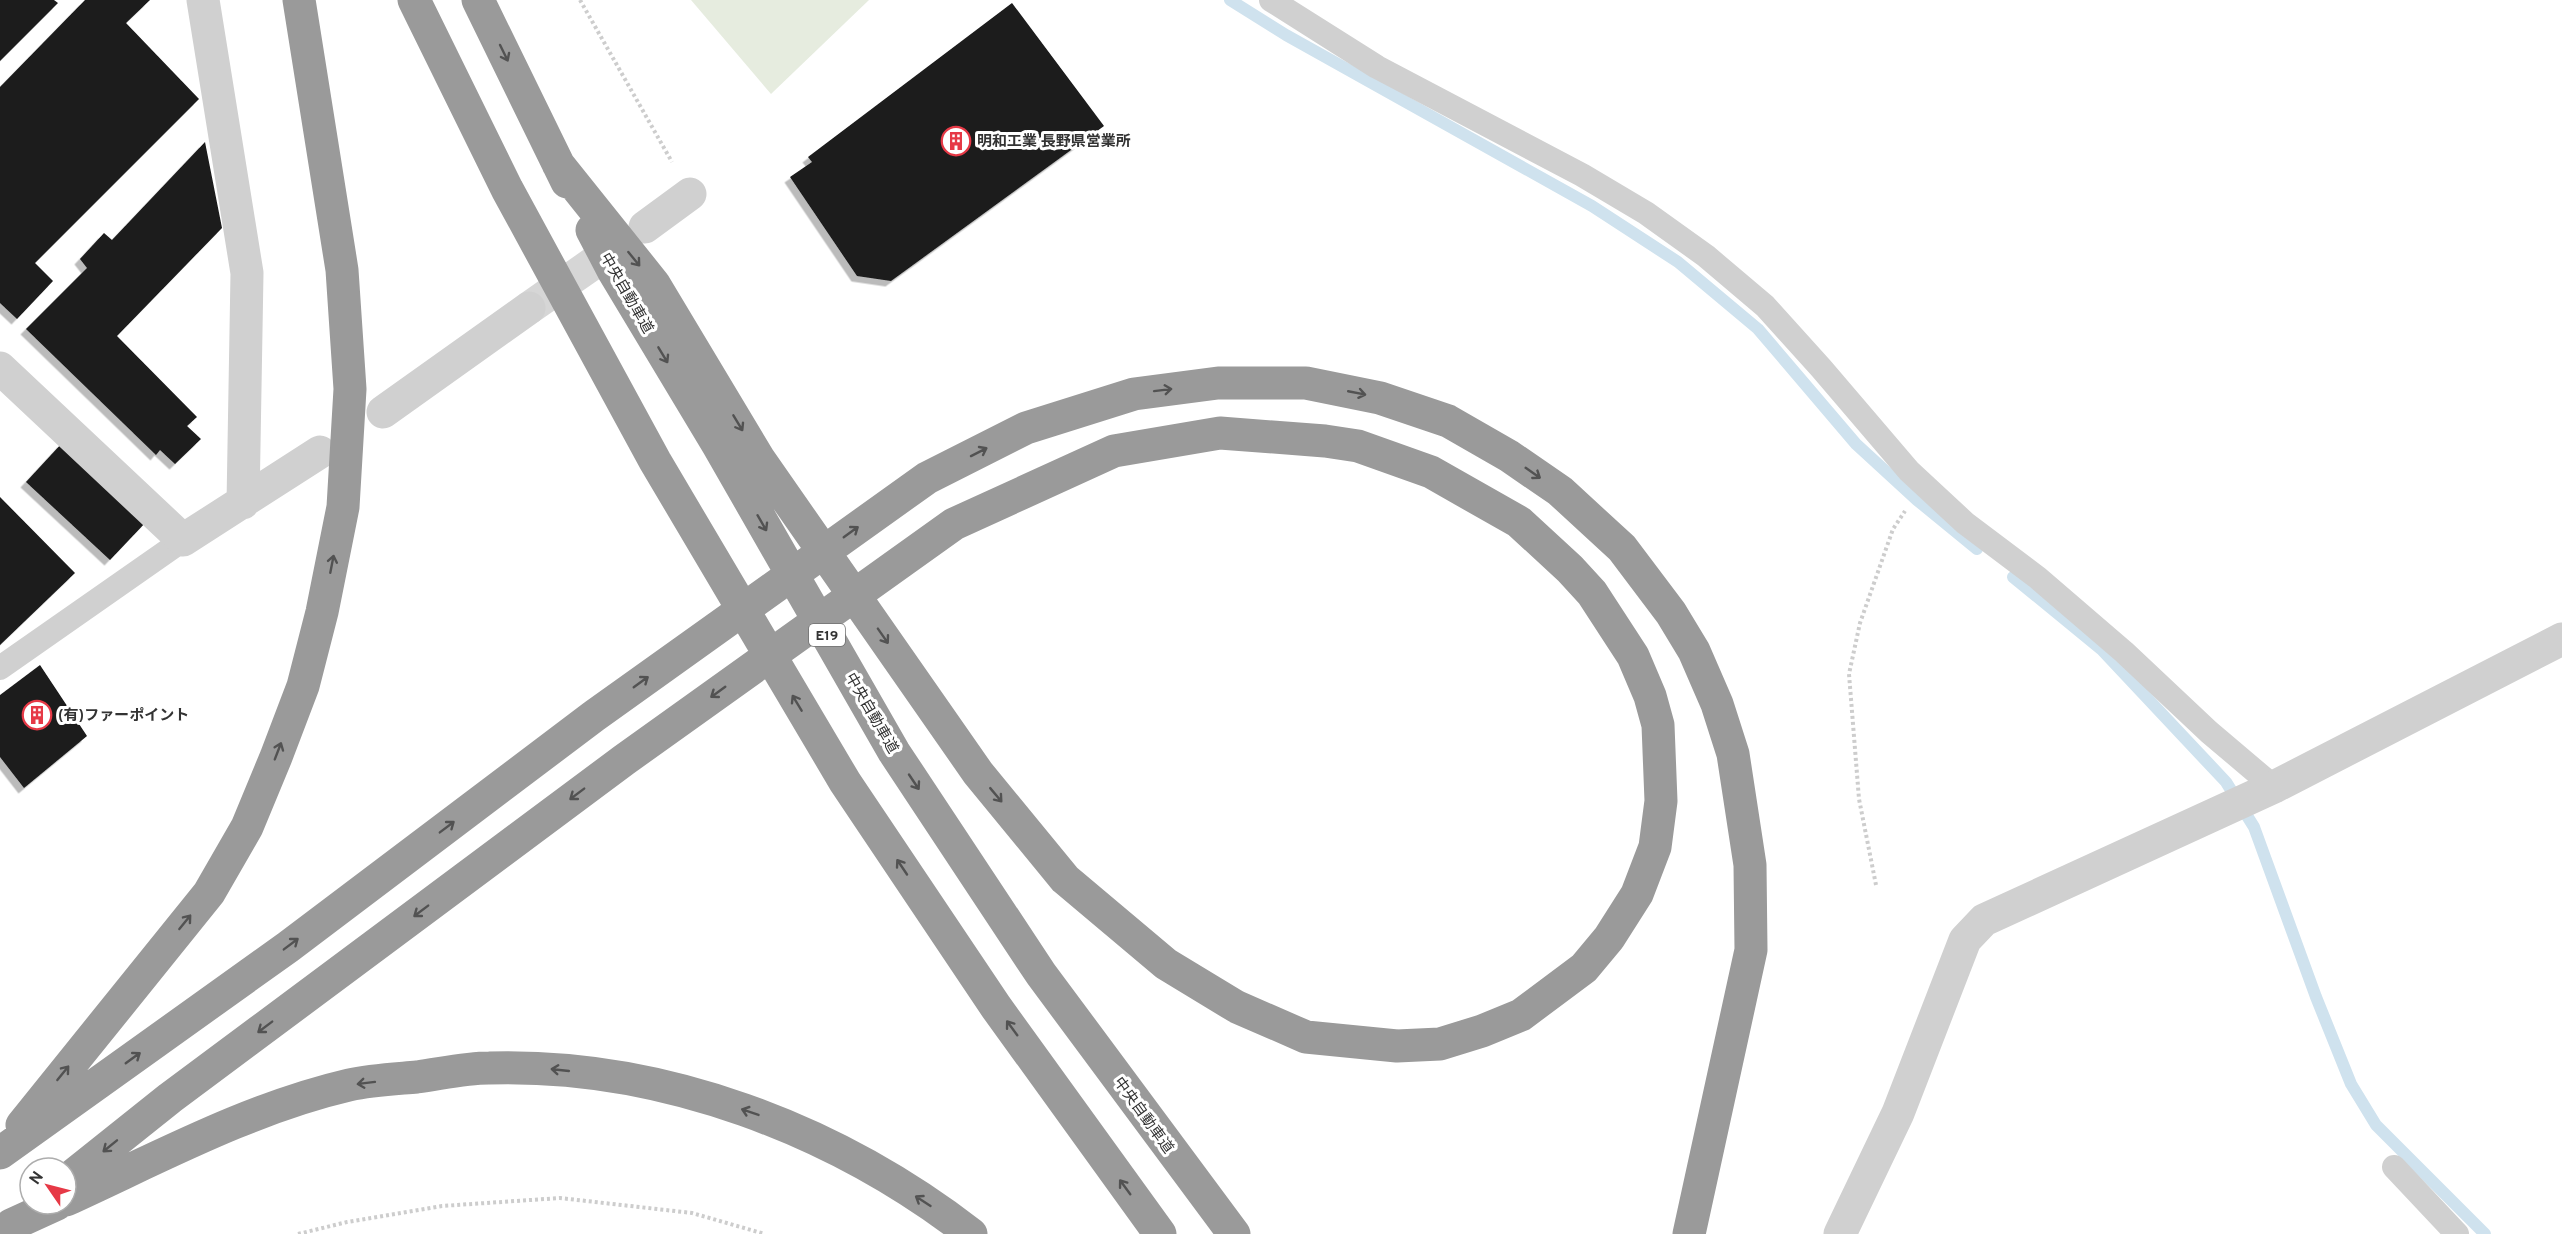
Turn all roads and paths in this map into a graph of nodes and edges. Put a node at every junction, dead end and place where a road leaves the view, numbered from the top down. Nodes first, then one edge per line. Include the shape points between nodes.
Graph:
1 (203, 0) edge
2 (299, 0) edge
3 (414, 0) edge
4 (478, 0) edge
5 (580, 0) edge
6 (1271, 0) edge
7 (558, 164) junction
8 (690, 194) joint
9 (645, 227) tunnel mouth
10 (529, 308) tunnel mouth
11 (0, 368) edge
12 (383, 412) dead end
13 (320, 452) dead end
14 (243, 503) junction
15 (1905, 511) dead end
16 (183, 540) junction
17 (854, 595) edge
18 (854, 595) edge
19 (854, 595) edge
20 (854, 595) edge
21 (2562, 639) edge
22 (0, 668) edge
23 (2267, 790) junction
24 (1876, 885) dead end
25 (0, 1153) edge
26 (2394, 1167) dead end
27 (78, 1171) edge
28 (78, 1195) edge
29 (22, 1216) edge
30 (32, 1216) edge
31 (1853, 1227) edge
32 (5, 1229) edge
33 (298, 1234) edge
34 (765, 1234) edge
35 (971, 1234) edge
36 (1160, 1234) edge
37 (1234, 1234) edge
38 (1689, 1234) edge
39 (2457, 1234) edge

1 - 14 street via 247,273
25 -> 2 highway via 209,893 247,827 303,686 343,507 350,389 342,270
36 -> 3 highway via 996,1007 845,782 655,461 507,189
4 -> 7 highway, 中央自動車道 / E19
5 - 8 path
6 - 23 lane via 1377,67 1582,175 1646,213 1706,256 1765,306 1909,471 1965,523 2038,578 2124,652
7 -> 17 highway via 654,284 759,459
7 -> 37 highway, 中央自動車道 / E19 via 614,272 894,752 1041,974
8 - 9 street
10 - 12 street
11 - 16 street
13 - 14 street
14 - 16 street
15 - 24 path via 1893,529 1860,623 1849,674 1859,799
16 - 22 lane
18 -> 19 highway via 978,773 1065,879 1166,964 1238,1007 1306,1037 1397,1046 1440,1044 1521,1015 1577,974 1609,938 1637,894 1655,847 1661,801 1658,725 1633,656 1592,593 1520,522 1441,477 1358,446 1220,433 1114,451 954,524
20 -> 27 highway via 624,760 170,1098
21 - 23 street
23 - 31 street via 1984,920 1965,940
25 -> 38 highway via 288,947 594,716 927,478 1026,428 1134,394 1218,383 1306,383 1380,398 1448,421 1560,491 1622,548 1671,614 1694,651 1718,704 1733,754 1750,865 1750,950
26 - 39 lane
35 -> 28 highway via 876,1170 794,1127 709,1098 621,1078 555,1069 487,1068 351,1085 271,1108
29 - 32 highway
30 - 32 highway
33 - 34 path via 442,1206 560,1198 692,1212

